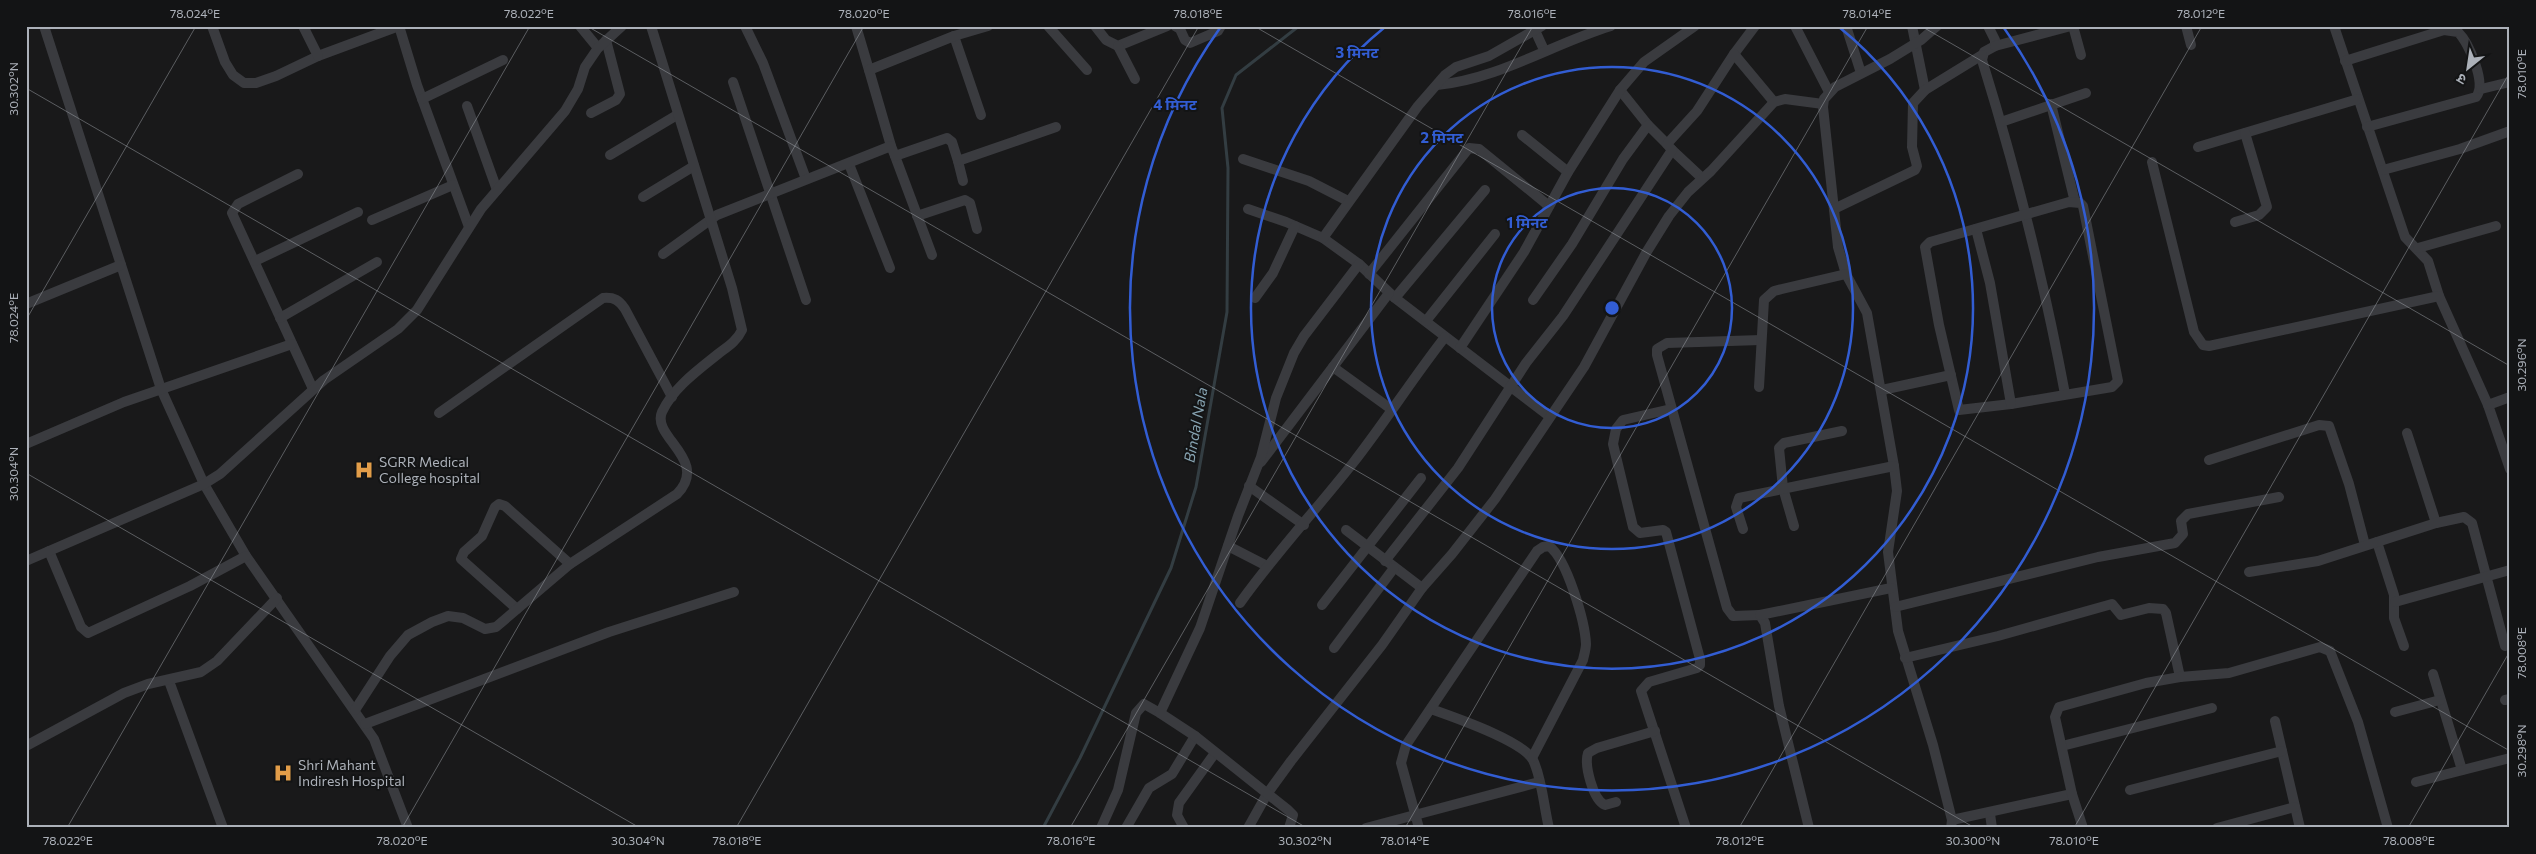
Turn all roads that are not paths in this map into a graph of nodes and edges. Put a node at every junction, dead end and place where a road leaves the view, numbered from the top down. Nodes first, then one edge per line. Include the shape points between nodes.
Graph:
1 (44, 26) edge
2 (212, 26) edge
3 (303, 26) edge
4 (399, 26) edge
5 (580, 26) edge
6 (622, 26) edge
7 (651, 26) edge
8 (745, 26) edge
9 (856, 26) edge
10 (986, 26) edge
11 (1048, 26) edge
12 (1095, 26) edge
13 (1168, 26) edge
14 (1175, 26) edge
15 (1220, 26) edge
16 (1611, 26) edge
17 (1695, 26) edge
18 (1756, 26) edge
19 (1795, 26) edge
20 (1846, 26) edge
21 (1912, 26) edge
22 (1937, 26) edge
23 (1988, 26) edge
24 (2072, 26) edge
25 (2186, 26) edge
26 (2334, 26) edge
27 (1536, 28) edge
28 (954, 36) junction
29 (606, 40) junction
30 (1916, 43) junction
31 (2191, 45) dead end
32 (1118, 46) junction
33 (1995, 46) junction
34 (598, 48) junction
35 (1544, 50) junction
36 (1734, 54) junction
37 (1982, 55) junction
38 (2081, 55) dead end
39 (318, 56) junction
40 (503, 60) dead end
41 (2345, 61) junction
42 (869, 70) junction
43 (1087, 70) dead end
44 (1861, 73) junction
45 (1135, 79) dead end
46 (733, 82) dead end
47 (2510, 82) edge
48 (1437, 84) junction
49 (2481, 89) junction
50 (1620, 90) junction
51 (1925, 90) junction
52 (1829, 92) junction
53 (2086, 93) dead end
54 (422, 99) junction
55 (2358, 99) junction
56 (1774, 102) junction
57 (1823, 104) junction
58 (2050, 104) junction
59 (467, 106) dead end
60 (591, 113) dead end
61 (677, 115) junction
62 (981, 115) dead end
63 (2001, 122) junction
64 (1648, 125) junction
65 (1056, 127) dead end
66 (2367, 127) junction
67 (2510, 131) edge
68 (2246, 133) junction
69 (1522, 135) dead end
70 (1669, 147) junction
71 (2198, 147) dead end
72 (893, 152) junction
73 (610, 155) dead end
74 (1243, 159) dead end
75 (958, 161) junction
76 (2152, 162) dead end
77 (849, 164) junction
78 (694, 166) junction
79 (2383, 170) junction
80 (1568, 172) junction
81 (298, 174) dead end
82 (1702, 178) junction
83 (806, 180) junction
84 (963, 181) dead end
85 (452, 184) junction
86 (497, 190) junction
87 (1485, 190) dead end
88 (770, 196) junction
89 (643, 197) dead end
90 (1348, 201) junction
91 (2075, 202) junction
92 (1549, 206) junction
93 (1248, 209) dead end
94 (1834, 209) junction
95 (358, 212) dead end
96 (917, 216) junction
97 (2026, 216) junction
98 (710, 219) junction
99 (372, 220) dead end
100 (2235, 222) dead end
101 (1295, 226) junction
102 (2496, 226) dead end
103 (469, 227) junction
104 (977, 229) dead end
105 (1976, 230) junction
106 (1495, 234) dead end
107 (1323, 238) junction
108 (2418, 248) junction
109 (663, 254) dead end
110 (932, 255) dead end
111 (255, 261) junction
112 (377, 262) dead end
113 (1359, 264) junction
114 (121, 265) junction
115 (890, 268) dead end
116 (1370, 274) junction
117 (1846, 274) junction
118 (1392, 296) junction
119 (2438, 296) junction
120 (1255, 298) dead end
121 (806, 300) dead end
122 (1533, 300) dead end
123 (26, 304) edge
124 (280, 318) junction
125 (1426, 321) junction
126 (1445, 337) junction
127 (1761, 340) junction
128 (292, 344) junction
129 (1460, 348) junction
130 (1333, 367) junction
131 (1951, 375) junction
132 (1511, 387) junction
133 (1759, 387) dead end
134 (161, 389) junction
135 (313, 389) junction
136 (1882, 390) junction
137 (2065, 394) junction
138 (2510, 398) edge
139 (670, 399) junction
140 (2011, 404) junction
141 (2488, 405) junction
142 (1391, 409) junction
143 (1671, 409) junction
144 (440, 413) dead end
145 (1549, 416) junction
146 (1842, 431) dead end
147 (2407, 433) dead end
148 (26, 444) edge
149 (2508, 455) edge
150 (2209, 460) dead end
151 (1894, 466) junction
152 (1256, 468) junction
153 (2510, 469) edge
154 (1421, 478) dead end
155 (204, 484) junction
156 (1249, 486) junction
157 (1783, 488) junction
158 (2279, 497) dead end
159 (2436, 523) junction
160 (1304, 525) junction
161 (1794, 526) dead end
162 (1743, 529) dead end
163 (1346, 530) dead end
164 (2377, 542) junction
165 (2365, 545) junction
166 (1228, 546) junction
167 (1367, 548) junction
168 (49, 551) junction
169 (248, 558) junction
170 (26, 561) edge
171 (1385, 561) junction
172 (570, 564) junction
173 (1267, 566) junction
174 (1394, 568) junction
175 (2510, 570) edge
176 (2249, 572) dead end
177 (2485, 578) junction
178 (1422, 588) junction
179 (1891, 588) junction
180 (734, 592) dead end
181 (277, 598) junction
182 (1240, 602) dead end
183 (2396, 602) junction
184 (1322, 606) dead end
185 (1894, 607) junction
186 (517, 609) junction
187 (1760, 614) junction
188 (2404, 646) dead end
189 (2505, 646) dead end
190 (1334, 648) dead end
191 (1905, 658) junction
192 (2432, 674) dead end
193 (2180, 677) junction
194 (169, 681) junction
195 (2440, 700) junction
196 (2212, 708) dead end
197 (1431, 709) junction
198 (355, 710) junction
199 (2395, 712) dead end
200 (1160, 713) junction
201 (2275, 721) dead end
202 (365, 724) junction
203 (1654, 731) junction
204 (1195, 736) junction
205 (26, 746) edge
206 (2062, 746) junction
207 (2282, 751) junction
208 (1215, 753) junction
209 (1532, 758) junction
210 (2510, 758) edge
211 (2462, 770) junction
212 (1539, 782) junction
213 (2416, 782) dead end
214 (2130, 790) dead end
215 (1267, 794) junction
216 (2072, 794) junction
217 (1616, 802) dead end
218 (2295, 807) junction
219 (1990, 814) junction
220 (1415, 816) junction
221 (1952, 824) edge
222 (223, 828) edge
223 (408, 828) edge
224 (1101, 828) edge
225 (1126, 828) edge
226 (1184, 828) edge
227 (1248, 828) edge
228 (1289, 828) edge
229 (1366, 828) edge
230 (1419, 828) edge
231 (1549, 828) edge
232 (1686, 828) edge
233 (1809, 828) edge
234 (1992, 828) edge
235 (2083, 828) edge
236 (2218, 828) edge
237 (2300, 828) edge
238 (2388, 828) edge

1 - 114 street
2 - 39 street via 225,62 233,75 244,83 256,83 276,76
3 - 39 street
4 - 39 street
4 - 54 street
5 - 34 street
6 - 29 street
7 - 61 street
8 - 83 street via 763,63
9 - 42 street
10 - 28 street
11 - 43 street
12 - 32 street via 1106,40
13 - 32 street
14 - 15 street via 1190,43 1218,31
16 - 35 street
17 - 50 street via 1644,62
18 - 36 street
19 - 52 street
20 - 44 street
21 - 30 street
22 - 30 street
23 - 33 street
24 - 33 street
24 - 38 street
25 - 31 street
26 - 41 street
27 - 35 street
27 - 48 street via 1476,62 1451,70
28 - 42 street
28 - 62 street
29 - 34 street
29 - 60 street via 620,94 616,100
30 - 44 street
30 - 51 street
32 - 45 street
33 - 37 street
34 - 86 street via 585,67 578,89 565,111
35 - 48 street via 1498,72
36 - 56 street
36 - 70 street
37 - 51 street
37 - 63 street
40 - 54 street
41 - 49 street via 2451,29 2468,43
41 - 55 street
42 - 72 street
44 - 52 street
46 - 88 street
47 - 49 street
48 - 90 street
49 - 66 street via 2469,100
50 - 64 street
50 - 80 street
51 - 94 street via 1913,103 1912,109 1915,170
52 - 57 street
53 - 58 street
54 - 85 street
55 - 66 street
55 - 68 street
56 - 57 street via 1785,99
56 - 82 street
57 - 94 street
58 - 63 street
58 - 91 street
59 - 86 street
61 - 73 street
61 - 78 street
63 - 97 street
64 - 70 street
64 - 122 street
65 - 75 street
66 - 79 street
67 - 79 street via 2460,149
68 - 71 street
68 - 100 street via 2267,207 2259,216
69 - 80 street
70 - 82 street
70 - 132 street via 1567,310
72 - 75 street via 947,138 952,142
72 - 77 street
72 - 96 street
74 - 90 street via 1309,181
75 - 84 street
76 - 119 street via 2194,332 2203,345
77 - 83 street
77 - 115 street
78 - 89 street
78 - 98 street
79 - 108 street via 2405,236
80 - 92 street
81 - 111 street via 234,208 233,216
82 - 145 street via 1665,222 1584,367
83 - 88 street
85 - 99 street
85 - 103 street
86 - 103 street
87 - 118 street
88 - 98 street
88 - 121 street
90 - 107 street
91 - 97 street
91 - 137 street via 2083,206 2118,381 2112,387
92 - 116 street via 1479,149 1469,148
92 - 129 street via 1524,252
93 - 101 street
94 - 117 street via 1838,247
95 - 111 street
96 - 104 street via 965,200 970,204
96 - 110 street
97 - 105 street
97 - 137 street
98 - 109 street
98 - 139 street via 742,330 732,344 694,373
101 - 107 street
101 - 120 street via 1274,273
102 - 108 street
103 - 135 street via 417,310
105 - 131 street via 1930,242 1925,247
105 - 140 street via 1990,283
106 - 125 street
107 - 113 street
108 - 119 street via 2428,261
111 - 124 street
112 - 124 street
113 - 116 street
113 - 152 street via 1298,344 1276,398
114 - 123 street
114 - 134 street
116 - 118 street
117 - 127 street via 1782,289 1767,296 1763,305
117 - 136 street via 1867,313
118 - 125 street
118 - 130 street
119 - 141 street
124 - 128 street
125 - 126 street
126 - 129 street
126 - 142 street
127 - 133 street
127 - 143 street via 1682,342 1660,346 1657,355
128 - 134 street
128 - 135 street
129 - 132 street
130 - 142 street
130 - 152 street
131 - 136 street
131 - 140 street via 1959,410
132 - 145 street
132 - 171 street via 1458,468
134 - 148 street
134 - 155 street
135 - 155 street via 240,459
136 - 151 street
137 - 140 street
138 - 141 street
139 - 144 street via 625,308 612,297 603,298
139 - 172 street via 662,412 661,423 681,453 687,469 685,483 677,494
141 - 149 street
142 - 160 street
143 - 187 street via 1727,608 1733,616
143 - 203 street via 1623,420 1613,438 1633,527 1640,533 1663,530 1668,536 1700,659 1697,668 1642,686
145 - 178 street via 1495,498
146 - 157 street via 1780,445
147 - 159 street
149 - 153 street
150 - 165 street via 2319,425 2329,426
151 - 157 street
151 - 179 street via 1897,491 1888,552
152 - 156 street
154 - 167 street
155 - 168 street
155 - 169 street
156 - 160 street
156 - 166 street
157 - 161 street
157 - 162 street via 1739,498 1736,507
158 - 185 street via 2188,514 2181,522 2183,534 2175,543 2098,557
159 - 164 street
159 - 177 street via 2456,517 2468,518
160 - 173 street
163 - 167 street
164 - 165 street
164 - 183 street
165 - 176 street via 2302,565
166 - 173 street
166 - 200 street via 1200,628
167 - 171 street
167 - 184 street
168 - 169 street via 81,627 88,633
168 - 170 street
169 - 181 street
171 - 174 street
172 - 186 street
172 - 186 street via 505,506 499,504 495,507 482,536 464,552 461,559
173 - 182 street
174 - 178 street
174 - 190 street
175 - 177 street
177 - 183 street
177 - 189 street
178 - 215 street
179 - 185 street
179 - 187 street
180 - 202 street via 609,632
181 - 194 street via 210,667
181 - 198 street
183 - 188 street via 2394,618
185 - 191 street
186 - 198 street via 490,630 463,618 448,616 408,636 390,656
187 - 233 street via 1765,623 1779,706
191 - 193 street via 2112,604 2121,615 2150,608 2162,609 2166,613
191 - 221 street via 1933,745
192 - 195 street
193 - 206 street via 2126,687 2062,705 2055,717
193 - 238 street via 2229,673 2320,647 2330,651 2358,722
194 - 205 street via 148,684 124,693
194 - 222 street
195 - 199 street
195 - 211 street
196 - 206 street
197 - 209 street via 1480,727
197 - 209 street via 1537,551 1549,546 1560,558 1581,616 1586,646 1583,660
197 - 220 street via 1406,745 1401,763
198 - 202 street
200 - 204 street
200 - 224 street via 1144,704 1136,713 1118,790
201 - 207 street
202 - 223 street via 374,739
203 - 217 street via 1588,753 1588,769 1597,797 1605,806
203 - 232 street
204 - 208 street
204 - 225 street via 1172,774 1149,788
206 - 216 street
207 - 214 street
207 - 218 street
208 - 215 street
208 - 226 street via 1179,803 1177,815
209 - 212 street
210 - 211 street
211 - 213 street
212 - 220 street
212 - 231 street
215 - 227 street
215 - 228 street via 1293,815
216 - 219 street
216 - 235 street
218 - 236 street
218 - 237 street
219 - 221 street
219 - 234 street
220 - 229 street
220 - 230 street

